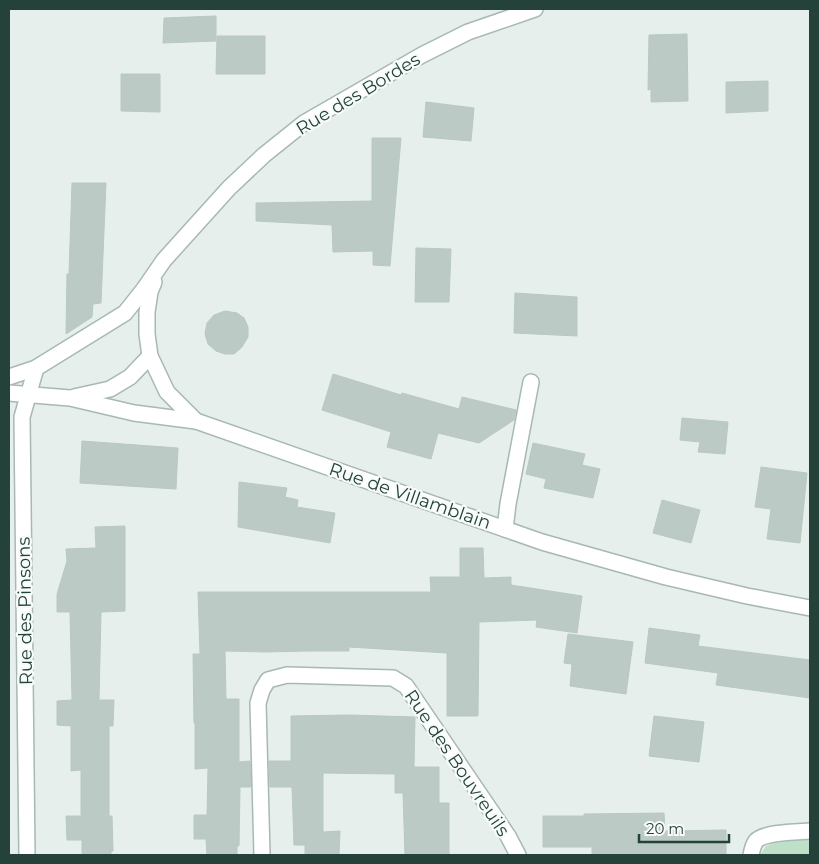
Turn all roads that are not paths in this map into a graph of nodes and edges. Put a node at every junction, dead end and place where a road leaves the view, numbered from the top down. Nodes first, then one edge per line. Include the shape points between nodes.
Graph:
1 (535, 9) edge
2 (164, 260) junction
3 (150, 356) junction
4 (36, 368) junction
5 (9, 377) edge
6 (531, 382) dead end
7 (9, 393) edge
8 (29, 394) junction
9 (70, 398) junction
10 (196, 421) junction
11 (505, 529) junction
12 (810, 608) edge
13 (810, 830) edge
14 (27, 855) edge
15 (262, 855) edge
16 (518, 855) edge
17 (751, 855) edge

1 - 2 street, Rue des Bordes via 468,32 304,123 228,188
2 - 3 street, Rue des Bordes via 150,292 147,312
2 - 4 street, Rue des Bordes via 125,313
3 - 9 street via 130,378 110,389
3 - 10 street, Rue des Bordes via 167,392
4 - 5 street, Rue des Bordes
4 - 8 street, Rue des Pinsons
6 - 11 street
7 - 8 street, Rue de Villamblain
8 - 9 street, Rue de Villamblain
8 - 14 street, Rue des Pinsons via 22,417
9 - 10 street, Rue de Villamblain
10 - 11 street, Rue de Villamblain
11 - 12 street, Rue de Villamblain via 666,577
13 - 17 street via 764,836 757,840
15 - 16 street, Rue des Bouvreuils via 258,703 268,680 287,675 393,678 406,686

